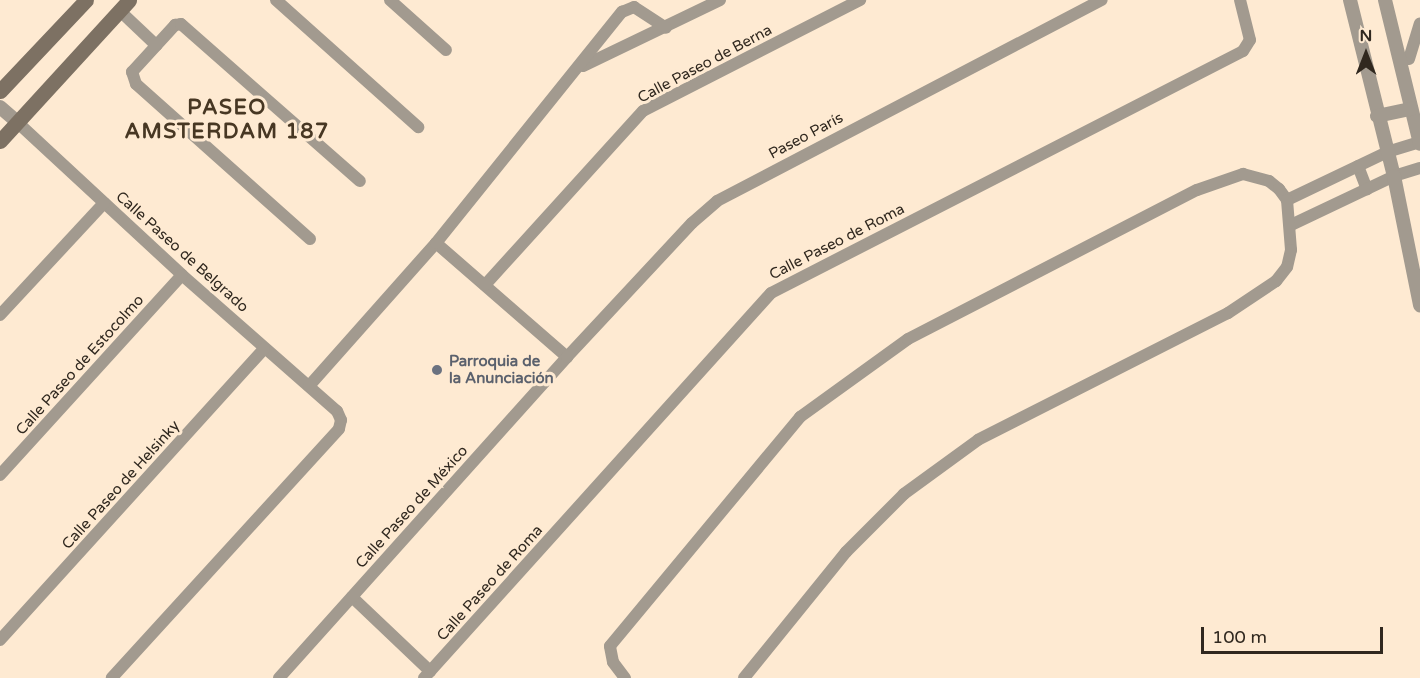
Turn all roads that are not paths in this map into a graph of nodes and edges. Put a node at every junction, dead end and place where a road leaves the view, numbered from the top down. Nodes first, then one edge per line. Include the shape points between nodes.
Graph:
1 (86, 0) edge
2 (276, 0) edge
3 (390, 0) edge
4 (720, 0) edge
5 (860, 0) edge
6 (1102, 0) edge
7 (1240, 0) edge
8 (1350, 0) edge
9 (1385, 0) edge
10 (124, 5) edge
11 (1420, 24) edge
12 (666, 28) junction
13 (156, 45) junction
14 (446, 50) dead end
15 (1409, 59) edge
16 (580, 68) junction
17 (0, 91) edge
18 (0, 107) edge
19 (1411, 109) junction
20 (1377, 116) junction
21 (17, 122) junction
22 (418, 127) dead end
23 (0, 141) edge
24 (1420, 143) edge
25 (1387, 152) junction
26 (1358, 166) junction
27 (1420, 168) edge
28 (1394, 176) junction
29 (360, 181) dead end
30 (1367, 189) junction
31 (1287, 200) junction
32 (104, 203) junction
33 (1291, 225) junction
34 (310, 239) dead end
35 (436, 243) junction
36 (182, 275) junction
37 (485, 285) junction
38 (1420, 305) edge
39 (0, 315) edge
40 (264, 349) junction
41 (567, 357) junction
42 (309, 386) junction
43 (0, 475) edge
44 (352, 597) junction
45 (0, 640) edge
46 (427, 674) edge
47 (112, 678) edge
48 (279, 678) edge
49 (625, 678) edge
50 (744, 678) edge

1 - 17 main road
2 - 22 street
3 - 14 street
4 - 12 street
5 - 37 street, Calle Paseo de Berna via 643,111
6 - 41 street, Paseo París via 717,201
7 - 46 street, Calle Paseo de Roma via 1250,45 771,292
8 - 20 street
9 - 15 street
10 - 13 street
10 - 21 main road
11 - 15 street
12 - 16 street
12 - 16 street via 629,7
13 - 29 street via 175,25 188,28
13 - 34 street via 132,72 136,84
15 - 19 street
16 - 35 street
18 - 21 street, Calle Paseo de Belgrado
19 - 20 street
19 - 24 street
20 - 25 street
21 - 23 main road
21 - 32 street, Calle Paseo de Belgrado
24 - 25 street
25 - 26 street
25 - 28 street
26 - 30 street
26 - 31 street
27 - 28 street
28 - 30 street
28 - 38 street
30 - 33 street
31 - 33 street
31 - 49 street via 1269,181 1256,176 1231,176 908,339 800,417 610,646 613,662
32 - 36 street, Calle Paseo de Belgrado
32 - 39 street
33 - 50 street via 1287,267 1276,281 1228,313 978,440 904,494 846,552
35 - 37 street
35 - 42 street
36 - 40 street, Calle Paseo de Belgrado
36 - 43 street, Calle Paseo de Estocolmo
37 - 41 street
40 - 42 street, Calle Paseo de Belgrado
40 - 45 street, Calle Paseo de Helsinky
41 - 44 street, Calle Paseo de México
42 - 47 street, Calle Paseo de Belgrado via 337,411 339,429
44 - 46 street
44 - 48 street, Calle Paseo de México

